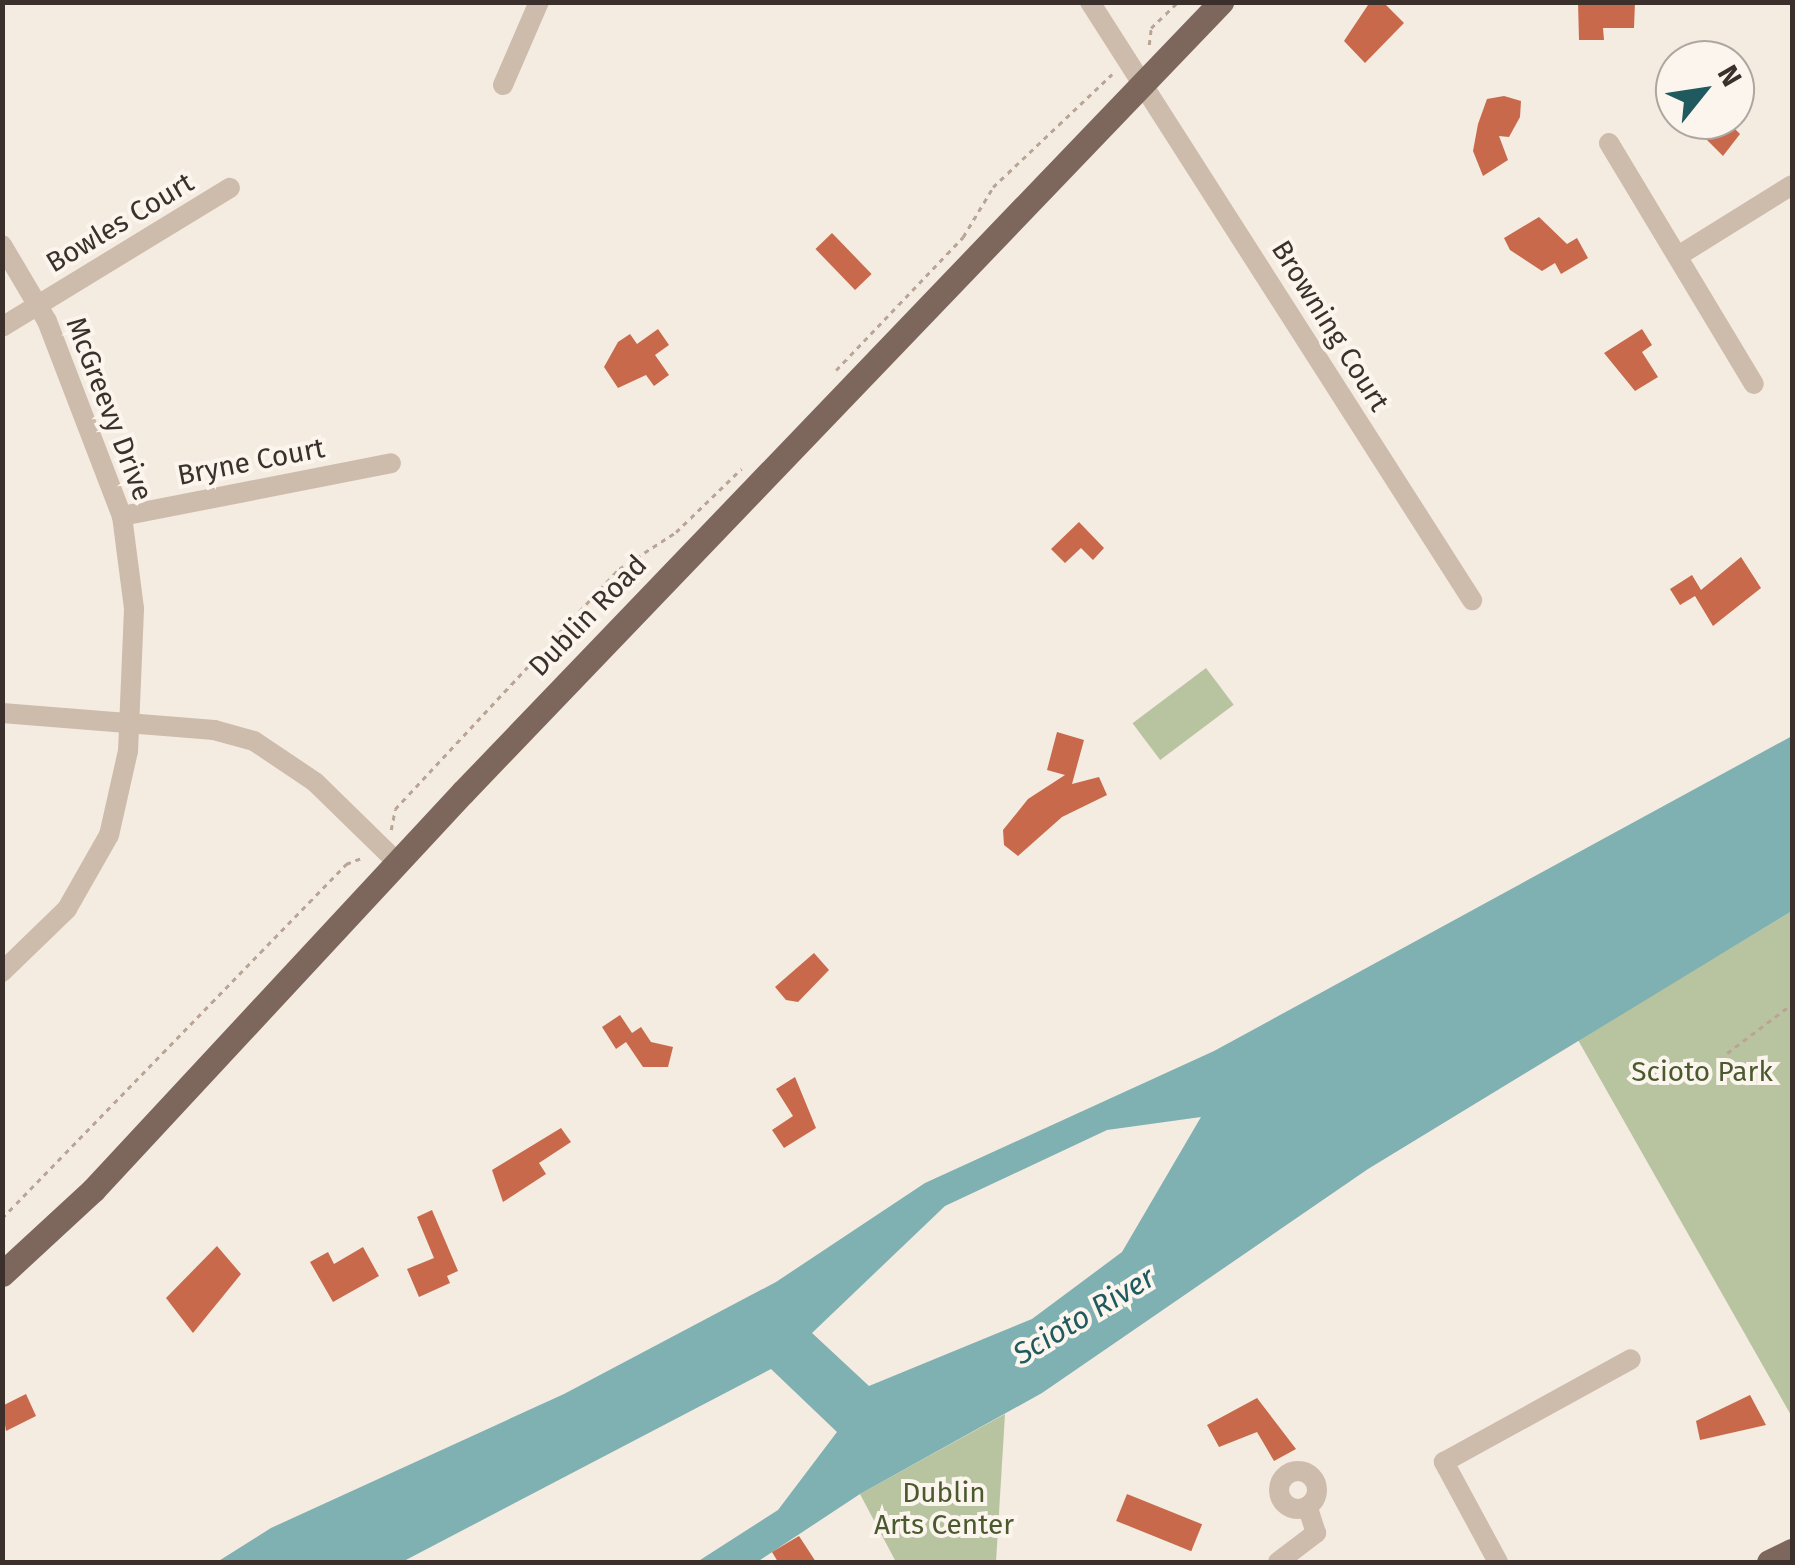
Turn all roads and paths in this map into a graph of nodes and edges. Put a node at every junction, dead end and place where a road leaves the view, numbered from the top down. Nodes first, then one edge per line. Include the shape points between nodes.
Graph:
1 (538, 2) edge
2 (1090, 2) edge
3 (1178, 2) edge
4 (1221, 2) edge
5 (1136, 72) junction
6 (502, 86) dead end
7 (1609, 144) dead end
8 (1792, 186) edge
9 (230, 188) dead end
10 (2, 245) edge
11 (1678, 256) junction
12 (38, 305) junction
13 (2, 327) edge
14 (831, 377) dead end
15 (1754, 384) dead end
16 (391, 463) dead end
17 (748, 465) dead end
18 (122, 516) junction
19 (1472, 600) dead end
20 (2, 714) edge
21 (130, 724) junction
22 (377, 844) junction
23 (397, 862) junction
24 (2, 972) edge
25 (1792, 1004) edge
26 (1727, 1053) dead end
27 (2, 1218) edge
28 (2, 1274) edge
29 (1631, 1359) dead end
30 (1308, 1506) dead end
31 (1792, 1552) edge
32 (1278, 1562) edge
33 (1498, 1562) edge
34 (1769, 1562) edge

1 - 6 street
2 - 5 street, Browning Court
3 - 5 path
4 - 5 main road, Dublin Road
5 - 14 path via 1107,76 993,187 962,237
5 - 19 street, Browning Court
5 - 23 main road, Dublin Road
7 - 11 street
8 - 11 street
9 - 12 street, Bowles Court
10 - 12 street, McGreevy Drive
11 - 15 street
12 - 13 street, Bowles Court
12 - 18 street, McGreevy Drive
16 - 18 street, Bryne Court
17 - 22 path via 676,532 619,569 395,808 397,824
18 - 21 street, McGreevy Drive via 134,609
20 - 21 street
21 - 22 street via 254,741 290,762
21 - 24 street, McGreevy Drive via 109,835 91,875
22 - 23 street
22 - 27 path via 346,864
23 - 28 main road, Dublin Road via 91,1192
25 - 26 path
29 - 33 street via 1444,1462
30 - 32 street via 1316,1534
31 - 34 main road

